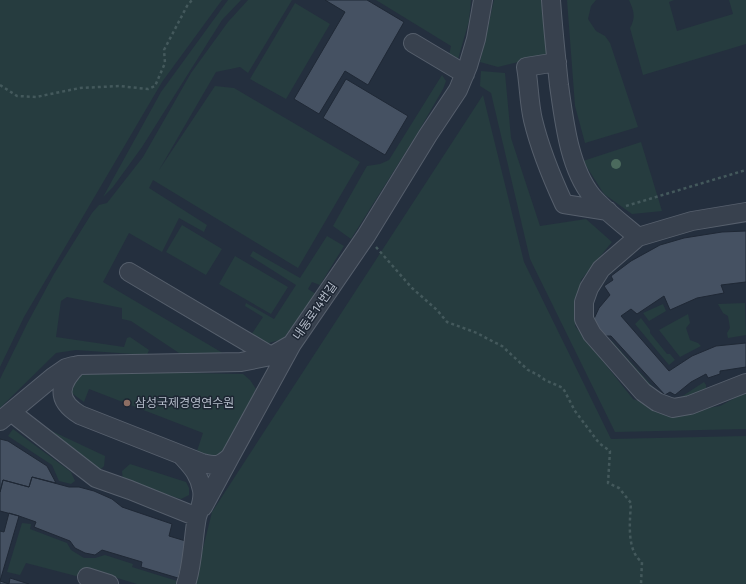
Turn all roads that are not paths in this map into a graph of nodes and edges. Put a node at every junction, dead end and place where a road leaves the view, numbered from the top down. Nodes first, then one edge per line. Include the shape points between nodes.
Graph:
1 (483, 0) edge
2 (551, 0) edge
3 (413, 43) dead end
4 (556, 62) junction
5 (465, 74) junction
6 (608, 211) junction
7 (746, 212) edge
8 (638, 237) junction
9 (129, 272) dead end
10 (292, 344) junction
11 (271, 356) junction
12 (78, 365) junction
13 (746, 383) edge
14 (5, 417) edge
15 (180, 454) junction
16 (230, 457) junction
17 (197, 517) junction
18 (87, 577) dead end
19 (110, 584) edge
20 (186, 584) edge

1 - 5 street, 내동로14번길 via 476,39
2 - 4 street
3 - 5 street
4 - 6 street via 570,150 580,176 592,195
4 - 6 street via 526,67 533,118 550,174 564,204
5 - 10 street, 내동로14번길 via 458,90 366,236
6 - 8 street
7 - 8 street via 692,220
8 - 13 street via 601,269 588,288 584,302 584,319 592,334 643,392 657,402 673,408 690,405
9 - 11 street
10 - 11 street, 내동로14번길
10 - 16 street
11 - 12 street, 내동로14번길 via 241,362
12 - 14 street via 66,368 53,377
12 - 15 street via 64,381 62,392 64,402 72,410
14 - 17 street via 96,478
15 - 16 street via 213,465 222,464
15 - 17 street via 195,470 200,480 203,492
16 - 17 street
17 - 20 street
18 - 19 street

